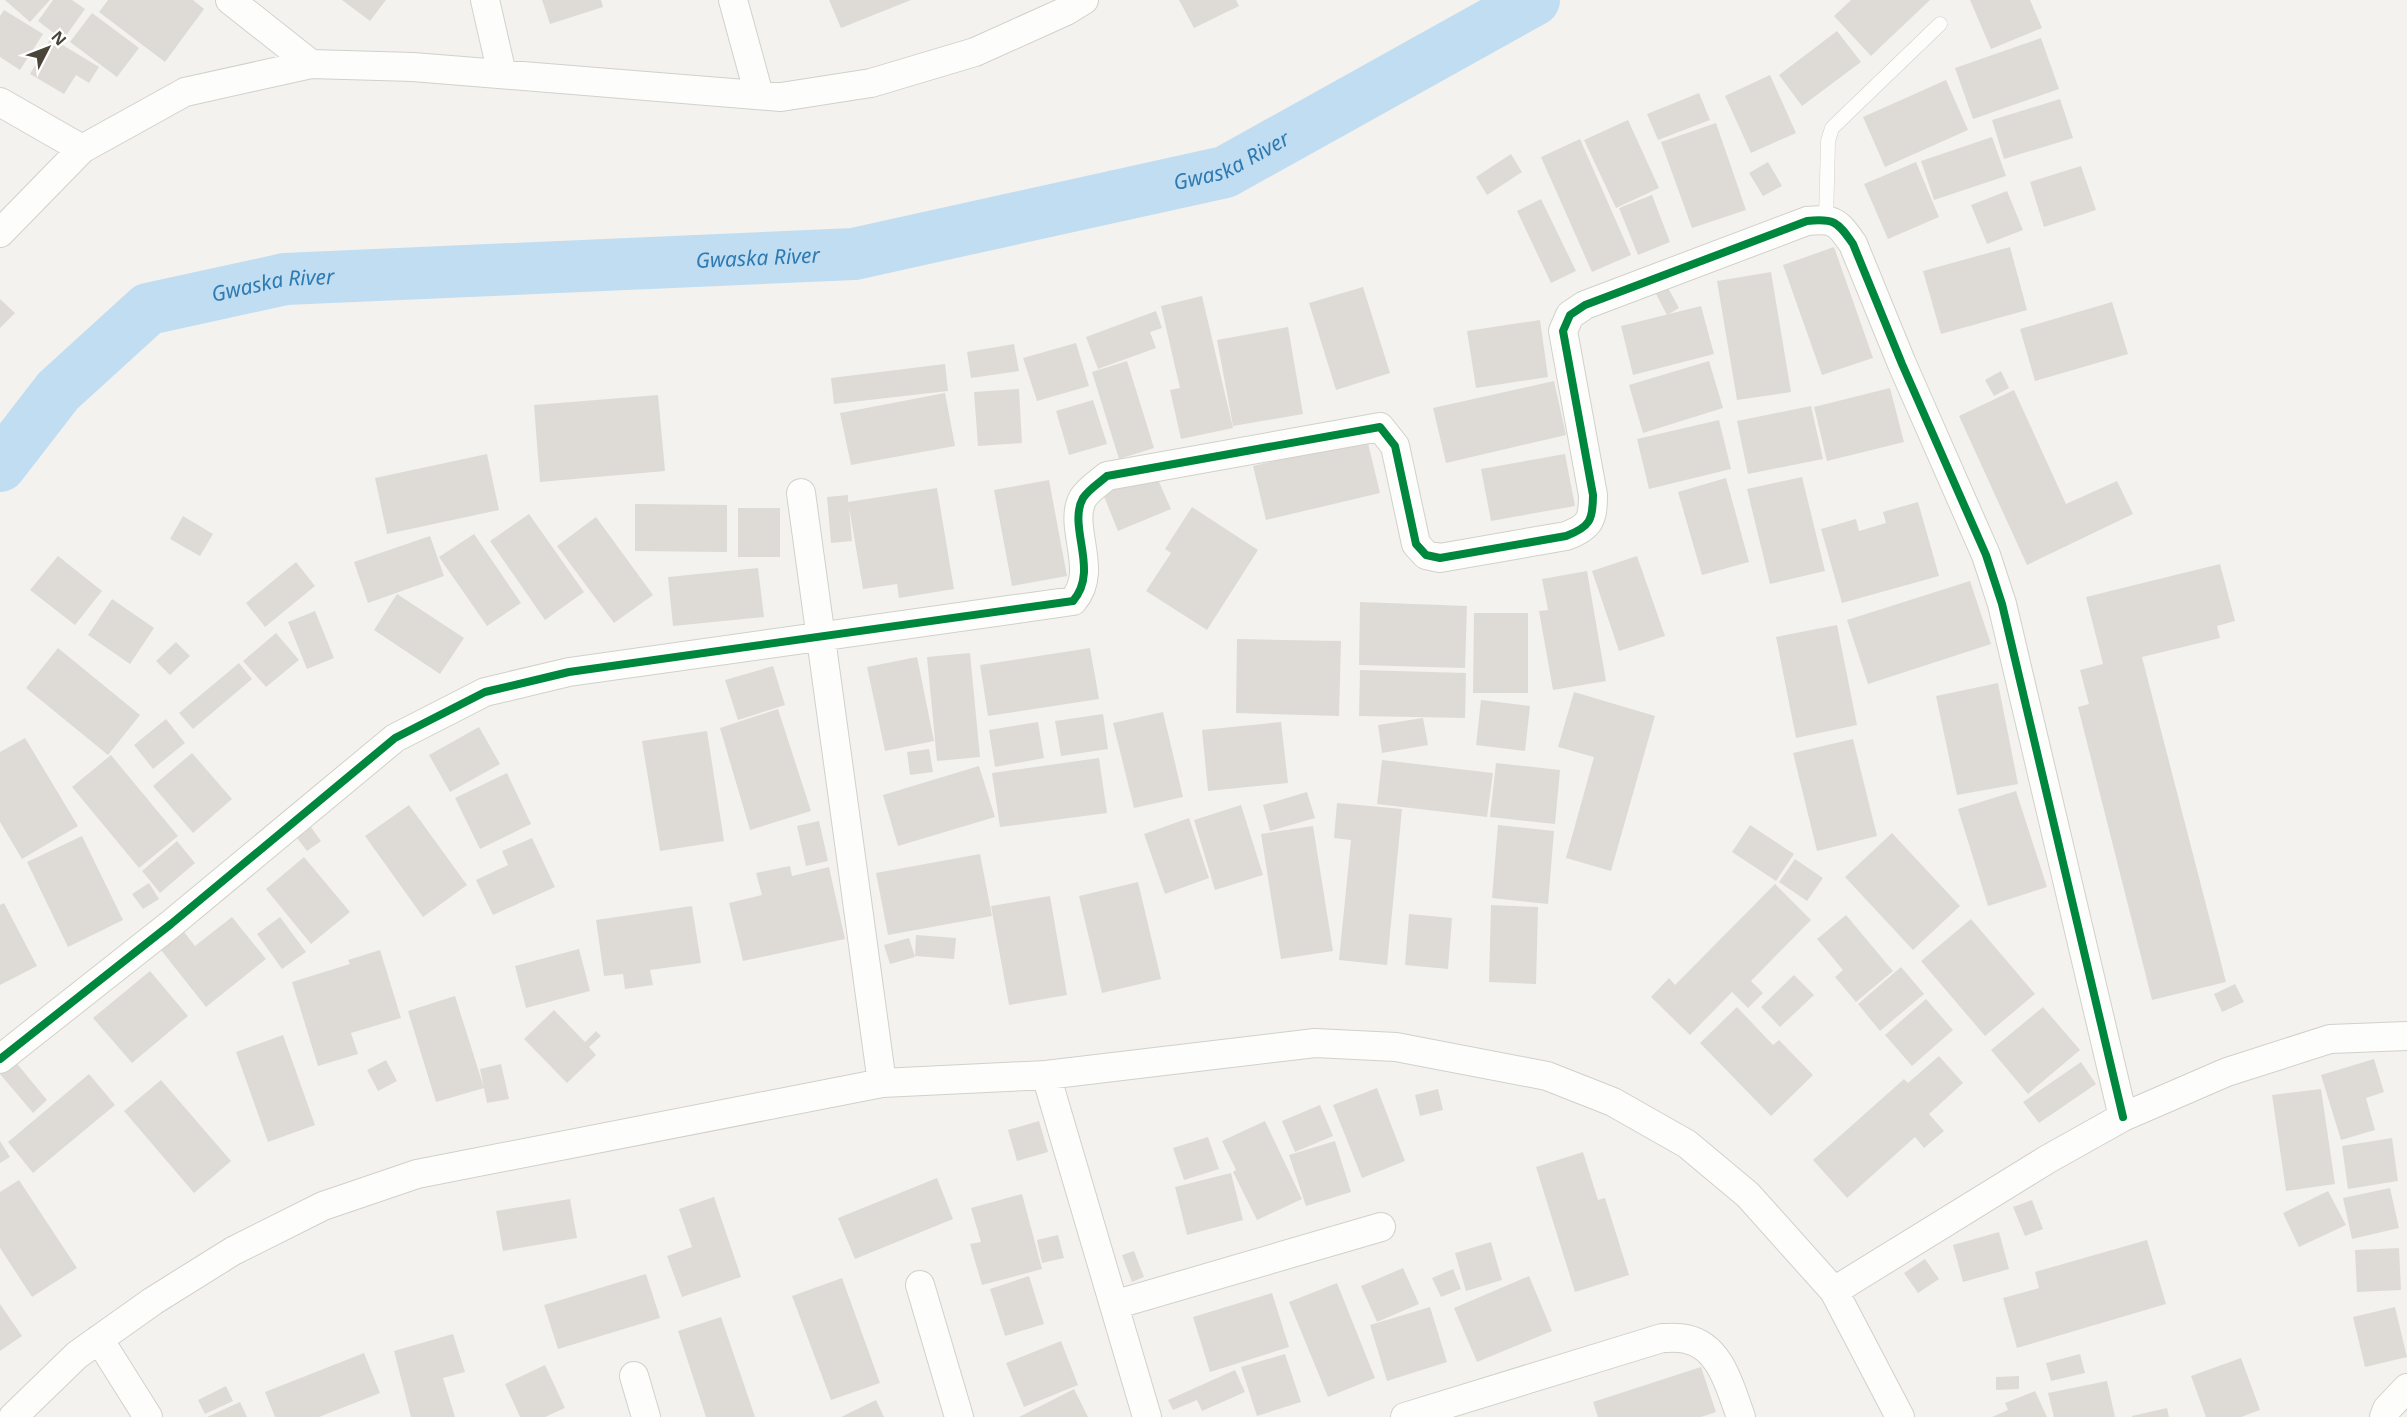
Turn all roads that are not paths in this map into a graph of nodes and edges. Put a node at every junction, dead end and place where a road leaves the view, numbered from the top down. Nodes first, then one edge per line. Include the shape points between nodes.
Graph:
1 (230, 0) edge
2 (485, 0) edge
3 (733, 0) edge
4 (1084, 0) edge
5 (1940, 24) dead end
6 (311, 64) junction
7 (502, 74) junction
8 (759, 95) junction
9 (0, 102) edge
10 (82, 149) junction
11 (1826, 219) junction
12 (0, 233) edge
13 (801, 493) dead end
14 (820, 639) junction
15 (2407, 1036) edge
16 (0, 1059) edge
17 (1046, 1075) junction
18 (882, 1083) junction
19 (2123, 1117) junction
20 (1381, 1227) dead end
21 (920, 1285) dead end
22 (1834, 1291) junction
23 (1114, 1305) junction
24 (99, 1339) junction
25 (634, 1376) dead end
26 (2407, 1388) edge
27 (13, 1417) edge
28 (148, 1417) edge
29 (646, 1417) edge
30 (959, 1417) edge
31 (1147, 1417) edge
32 (1406, 1417) edge
33 (1741, 1417) edge
34 (1900, 1417) edge
35 (2384, 1417) edge

1 - 6 street
2 - 7 street
3 - 8 street
4 - 8 street via 975,52 871,83 781,97
5 - 11 lane via 1832,128 1828,141
6 - 7 street
6 - 10 street via 185,93
7 - 8 street
9 - 10 street
10 - 12 street
11 - 14 street via 1807,221 1586,305 1570,315 1563,331 1593,495 1593,515 1583,530 1440,558 1426,555 1416,544 1395,446 1380,427 1367,428 1107,476 1082,500 1084,579 1073,602
11 - 19 street via 1841,227 1853,244 1986,555 2002,604
13 - 14 street
14 - 16 street via 569,672 485,692 395,738 171,924
14 - 18 street
15 - 19 street via 2330,1039 2228,1072
17 - 18 street
17 - 22 street via 1315,1043 1396,1047 1547,1076 1613,1102 1687,1144 1748,1195
17 - 23 street
18 - 24 street via 417,1174 323,1206 233,1251
19 - 22 street
20 - 23 street
21 - 30 street
22 - 34 street
23 - 31 street
24 - 27 street
24 - 28 street
25 - 29 street
26 - 35 street
32 - 33 street via 1662,1338 1686,1339 1705,1348 1723,1367

